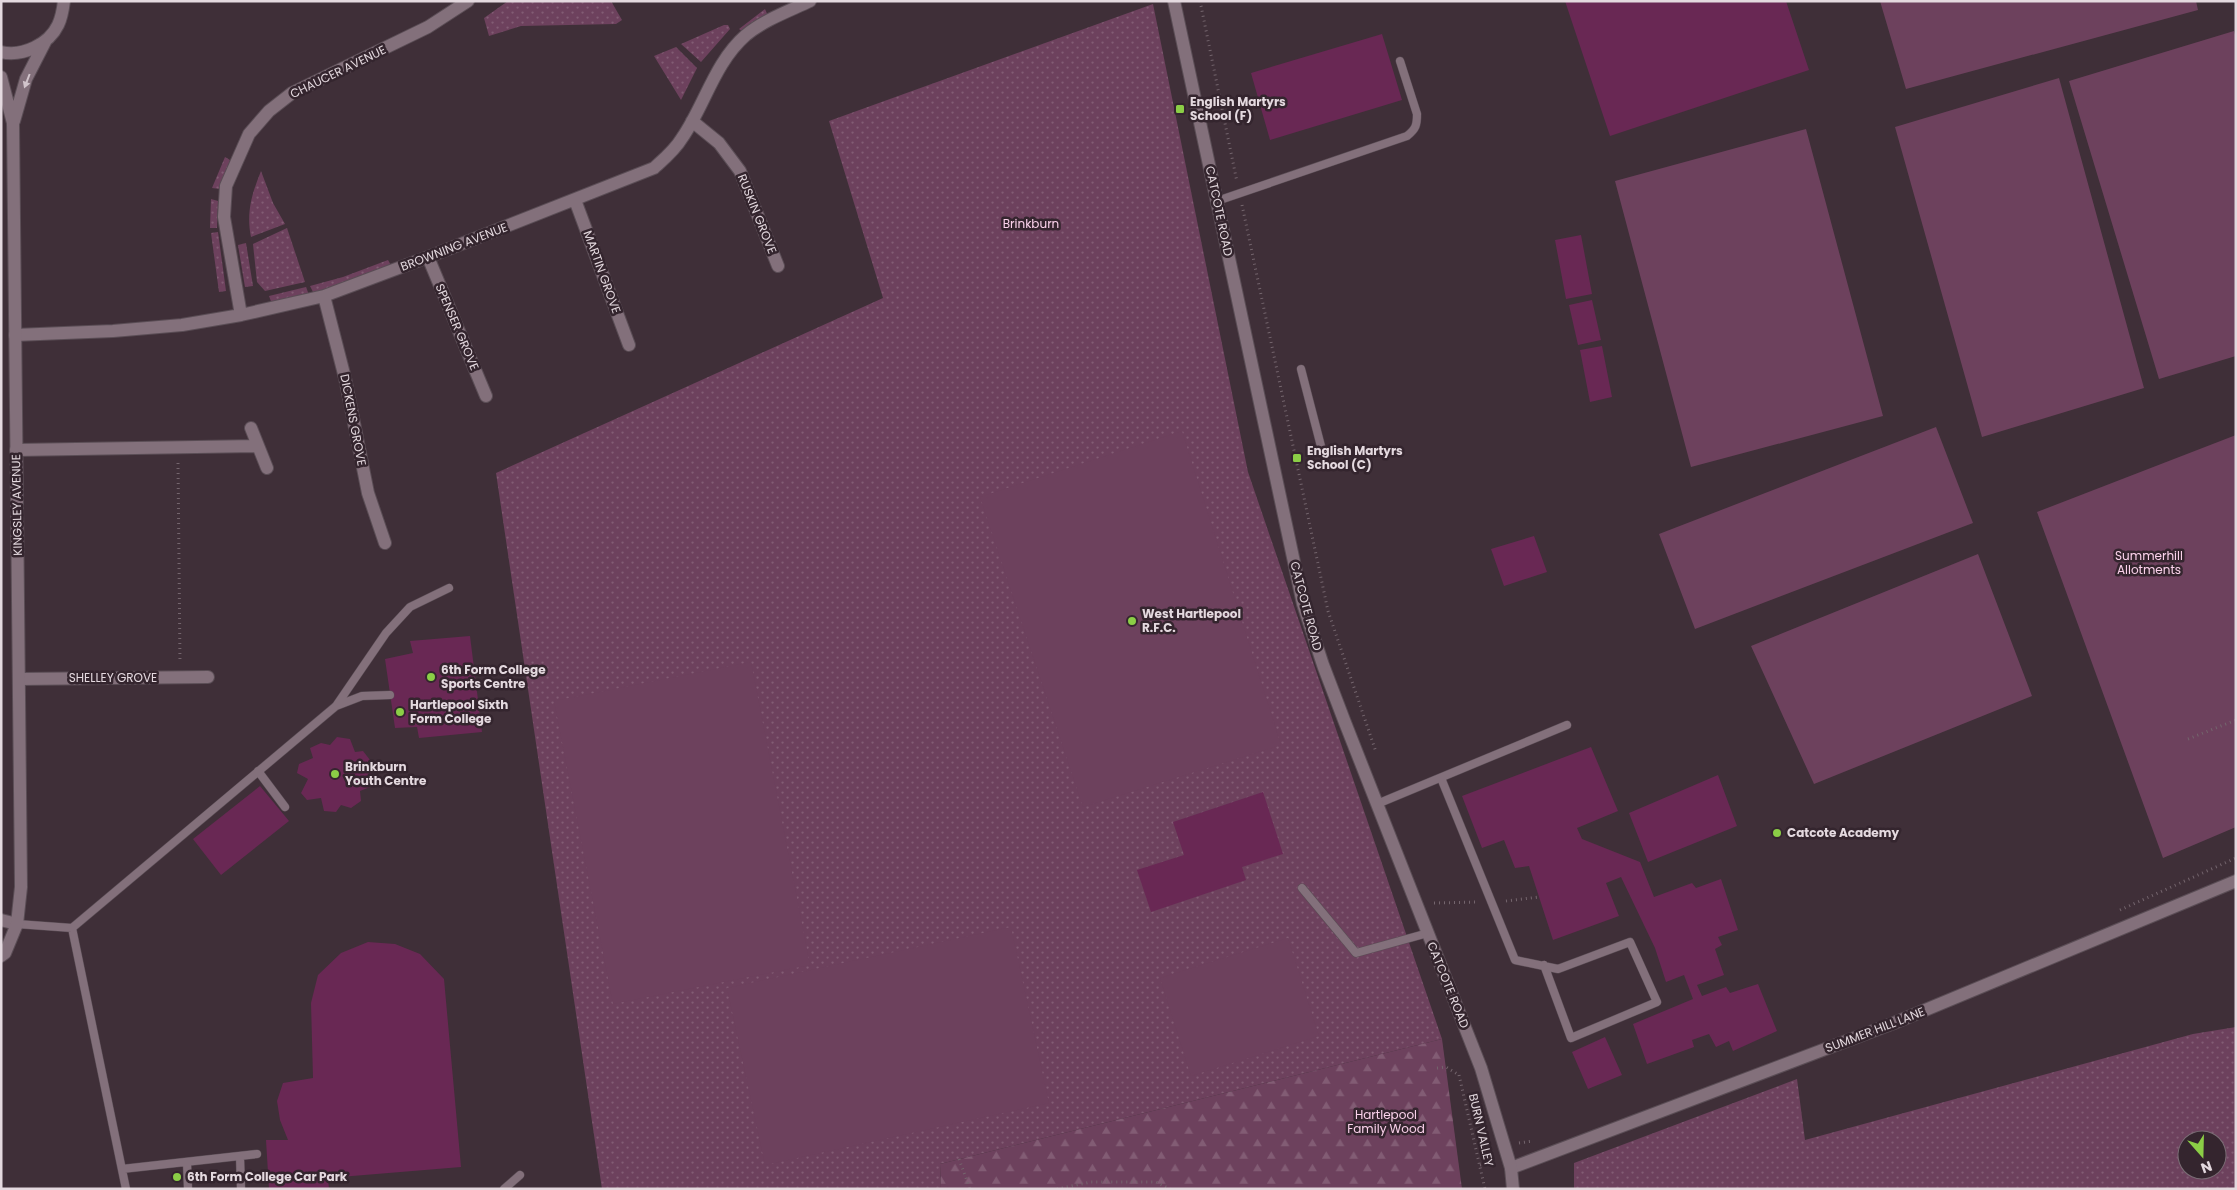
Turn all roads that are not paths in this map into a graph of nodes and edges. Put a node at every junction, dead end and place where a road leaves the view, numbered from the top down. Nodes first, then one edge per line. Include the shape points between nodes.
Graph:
1 (468, 1) edge
2 (810, 1) edge
3 (1174, 1) edge
4 (65, 5) edge
5 (46, 40) junction
6 (1, 52) edge
7 (1400, 61) dead end
8 (1, 77) edge
9 (692, 121) junction
10 (13, 123) junction
11 (575, 200) junction
12 (1217, 201) junction
13 (428, 257) junction
14 (778, 266) dead end
15 (324, 296) junction
16 (241, 315) junction
17 (15, 335) junction
18 (628, 345) dead end
19 (1301, 369) dead end
20 (486, 396) dead end
21 (251, 428) dead end
22 (258, 446) junction
23 (16, 450) junction
24 (1323, 454) dead end
25 (267, 468) dead end
26 (385, 544) dead end
27 (449, 588) dead end
28 (208, 678) dead end
29 (19, 679) junction
30 (390, 695) dead end
31 (336, 706) junction
32 (1566, 725) dead end
33 (258, 771) junction
34 (1441, 778) junction
35 (1377, 804) junction
36 (285, 807) dead end
37 (2236, 881) edge
38 (1302, 888) dead end
39 (1, 920) edge
40 (17, 924) junction
41 (72, 928) junction
42 (1428, 933) junction
43 (1, 956) edge
44 (1544, 966) junction
45 (257, 1154) dead end
46 (240, 1156) junction
47 (187, 1162) junction
48 (1511, 1168) junction
49 (122, 1169) junction
50 (520, 1175) dead end
51 (126, 1189) edge
52 (188, 1189) edge
53 (241, 1189) edge
54 (504, 1189) edge
55 (1513, 1189) edge

1 - 16 street, CHAUCER AVENUE via 428,27 292,93 269,111 250,134 226,186 224,217
2 - 9 street, BROWNING AVENUE via 760,25 745,36 710,84
3 - 12 street, CATCOTE ROAD
4 - 5 street, KINGSLEY AVENUE via 58,27
5 - 6 street via 25,52
5 -> 10 street, KINGSLEY AVENUE via 26,79
7 - 12 lane via 1417,114 1415,130 1408,136
8 - 10 street, KINGSLEY AVENUE
9 - 11 street, BROWNING AVENUE via 670,155 654,168
9 - 14 street, RUSKIN GROVE via 719,143 740,171
10 - 17 street, KINGSLEY AVENUE
11 - 13 street, BROWNING AVENUE
11 - 18 street, MARTIN GROVE
12 - 35 street, CATCOTE ROAD via 1304,604 1323,665
13 - 15 street, BROWNING AVENUE
13 - 20 street, SPENSER GROVE
15 - 16 street, BROWNING AVENUE
15 - 26 street, DICKENS GROVE via 346,378 368,494
16 - 17 street, BROWNING AVENUE via 182,325
17 - 23 street, KINGSLEY AVENUE
19 - 24 lane
21 - 22 street
22 - 23 street
22 - 25 street
23 - 29 street, KINGSLEY AVENUE
27 - 31 lane via 410,607 386,633
28 - 29 street, SHELLEY GROVE
29 - 40 street, KINGSLEY AVENUE via 21,887
30 - 31 lane via 362,696
31 - 33 lane
32 - 34 lane
33 - 36 lane
33 - 41 lane
34 - 35 lane
34 - 44 lane via 1516,960
35 - 42 street, CATCOTE ROAD
37 - 48 street, SUMMER HILL LANE via 1894,1023
38 - 42 lane via 1356,953
39 - 40 street
40 - 41 lane
40 - 43 street, KINGSLEY AVENUE
41 - 49 lane
42 - 48 street, CATCOTE ROAD via 1481,1068
44 - 44 lane via 1558,969 1630,942 1657,1002 1571,1038
45 - 46 lane
46 - 47 lane
46 - 53 lane
47 - 49 lane
47 - 52 lane
48 - 55 street, CATCOTE ROAD
49 - 51 lane
50 - 54 lane

